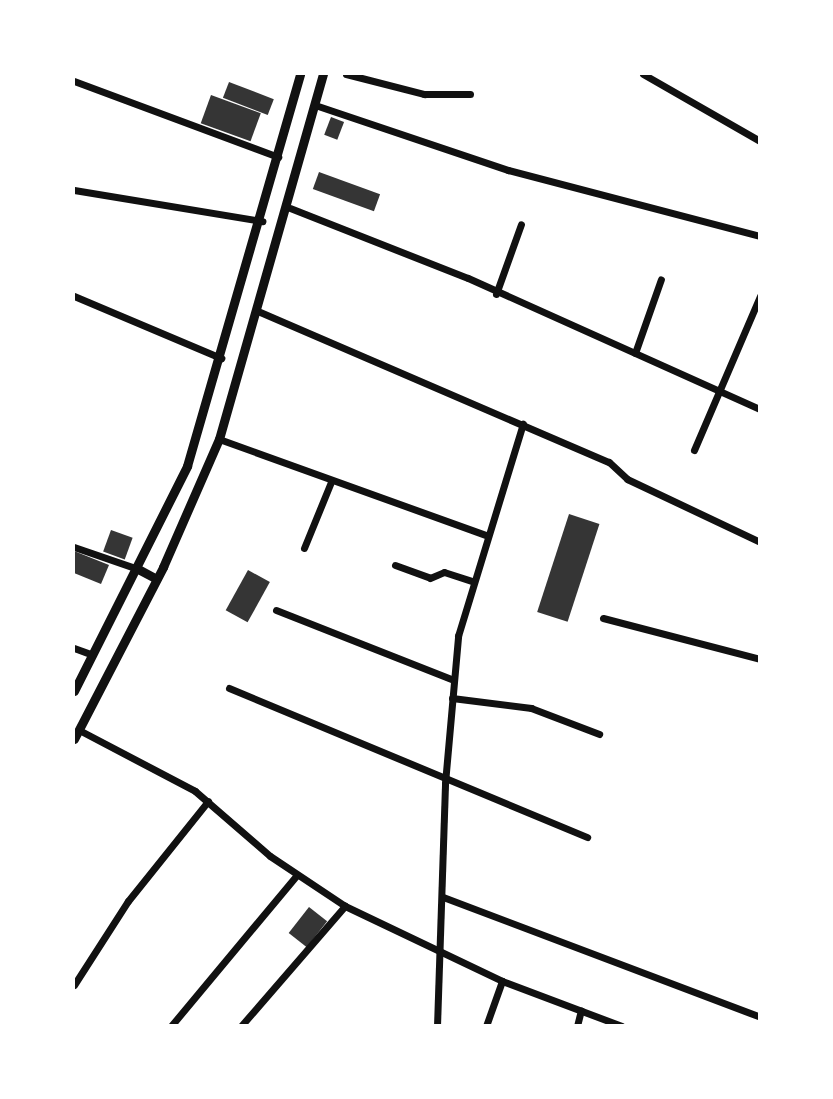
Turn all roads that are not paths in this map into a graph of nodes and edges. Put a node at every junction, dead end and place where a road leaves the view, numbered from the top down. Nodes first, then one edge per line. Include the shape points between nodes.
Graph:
1 (300, 74) edge
2 (323, 74) edge
3 (346, 74) edge
4 (643, 74) edge
5 (74, 80) edge
6 (470, 94) dead end
7 (315, 105) junction
8 (760, 141) edge
9 (278, 157) junction
10 (74, 190) edge
11 (290, 208) junction
12 (262, 220) junction
13 (521, 224) dead end
14 (760, 236) edge
15 (661, 279) dead end
16 (496, 295) junction
17 (74, 296) edge
18 (760, 296) edge
19 (260, 312) junction
20 (635, 353) junction
21 (222, 358) junction
22 (723, 392) junction
23 (760, 408) edge
24 (523, 424) junction
25 (219, 439) junction
26 (694, 450) dead end
27 (331, 482) junction
28 (485, 535) junction
29 (760, 542) edge
30 (74, 547) edge
31 (304, 548) dead end
32 (395, 565) dead end
33 (138, 569) junction
34 (157, 579) junction
35 (471, 581) junction
36 (276, 610) dead end
37 (603, 618) dead end
38 (74, 648) edge
39 (93, 655) junction
40 (760, 659) edge
41 (454, 680) junction
42 (229, 688) dead end
43 (74, 691) edge
44 (452, 698) junction
45 (79, 730) junction
46 (599, 734) dead end
47 (74, 739) edge
48 (445, 783) junction
49 (208, 801) junction
50 (587, 837) dead end
51 (296, 876) junction
52 (443, 897) junction
53 (345, 906) junction
54 (440, 954) junction
55 (502, 982) junction
56 (74, 985) edge
57 (581, 1010) junction
58 (760, 1017) edge
59 (171, 1026) edge
60 (241, 1026) edge
61 (437, 1026) edge
62 (486, 1026) edge
63 (577, 1026) edge
64 (622, 1026) edge

1 - 9 street
2 - 7 street
3 - 6 street via 424,94
4 - 8 street
5 - 9 street
7 - 11 street
7 - 14 street via 508,170
9 - 12 street
10 - 12 street
11 - 16 street
11 - 19 street
12 - 21 street
13 - 16 street
15 - 20 street
16 - 20 street
17 - 21 street
18 - 22 street
19 - 24 street
19 - 25 street
20 - 22 street
21 - 33 street via 187,466
22 - 23 street
22 - 26 street
24 - 28 street
24 - 29 street
25 - 27 street
25 - 34 street
27 - 28 street
27 - 31 street
28 - 35 street
30 - 33 street
32 - 35 street via 430,578 444,572
33 - 34 street
33 - 39 street
34 - 45 street
35 - 41 street
36 - 41 street
37 - 40 street
38 - 39 street
39 - 43 street
41 - 44 street
42 - 48 street
44 - 46 street via 531,708
44 - 48 street
45 - 47 street
45 - 49 street
48 - 50 street
48 - 52 street
49 - 51 street
49 - 56 street via 128,901
51 - 53 street
51 - 59 street
52 - 54 street
52 - 58 street
53 - 54 street
53 - 60 street
54 - 55 street
54 - 61 street
55 - 57 street
55 - 62 street
57 - 63 street
57 - 64 street

